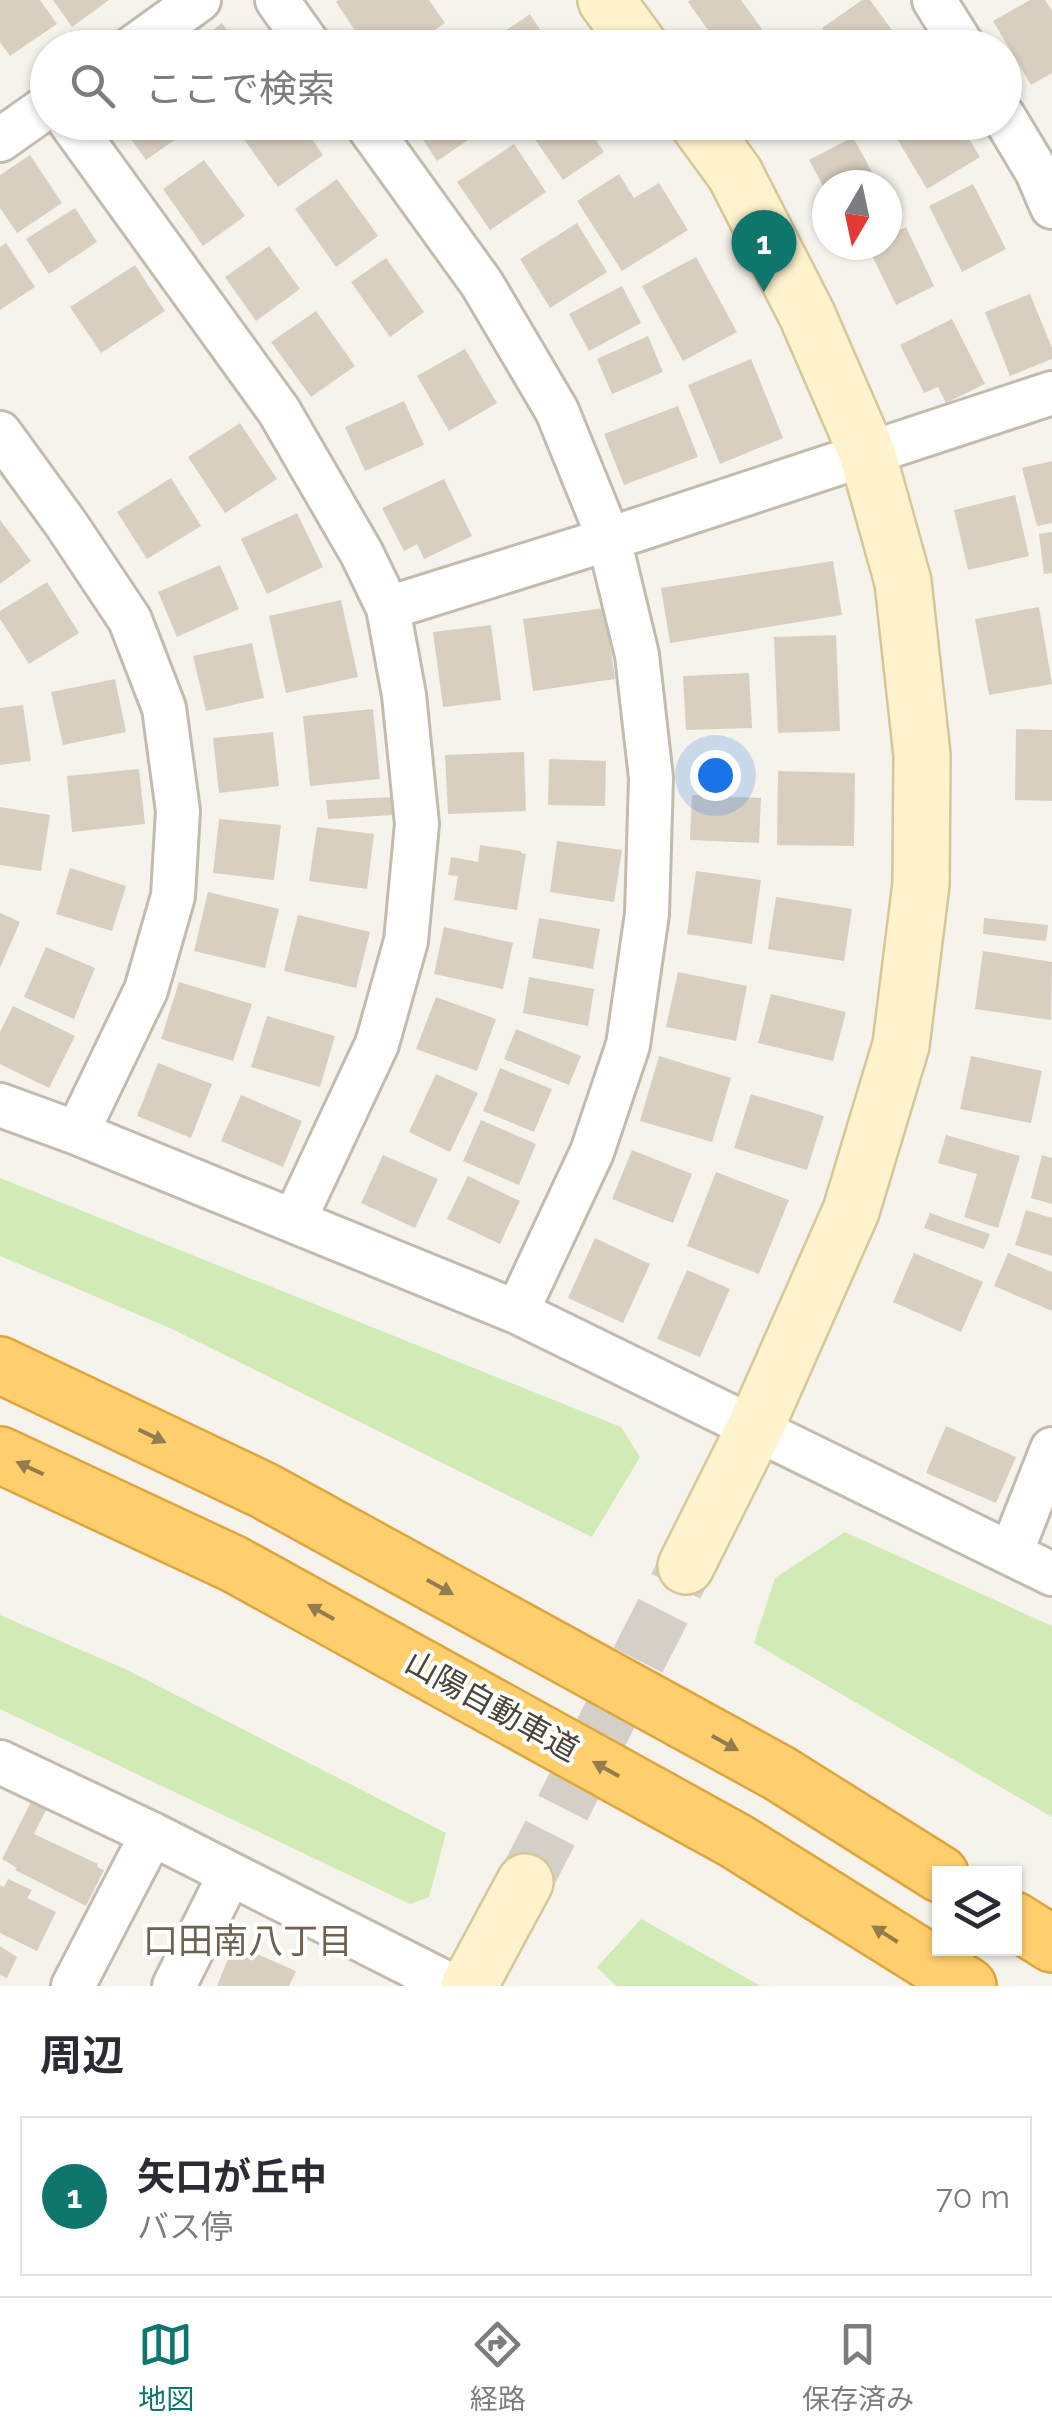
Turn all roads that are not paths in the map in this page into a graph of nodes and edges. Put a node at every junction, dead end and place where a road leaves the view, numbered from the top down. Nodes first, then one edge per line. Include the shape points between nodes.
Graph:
1 (199, 0) edge
2 (276, 0) edge
3 (606, 0) edge
4 (934, 0) edge
5 (157, 30) edge
6 (298, 30) edge
7 (628, 30) edge
8 (953, 30) edge
9 (30, 119) edge
10 (0, 140) edge
11 (83, 140) edge
12 (378, 140) edge
13 (710, 140) edge
14 (1018, 140) edge
15 (1052, 207) edge
16 (1052, 392) edge
17 (0, 433) edge
18 (868, 452) junction
19 (609, 538) junction
20 (388, 608) junction
21 (0, 1105) edge
22 (77, 1133) junction
23 (294, 1220) junction
24 (518, 1312) junction
25 (0, 1365) edge
26 (755, 1428) junction
27 (1052, 1449) edge
28 (0, 1455) edge
29 (1011, 1553) junction
30 (686, 1566) tunnel mouth
31 (1052, 1574) edge
32 (0, 1762) edge
33 (152, 1834) junction
34 (932, 1869) edge
35 (230, 1874) junction
36 (525, 1882) tunnel mouth
37 (1022, 1925) edge
38 (1052, 1944) edge
39 (74, 1986) edge
40 (174, 1986) edge
41 (452, 1986) edge
42 (469, 1986) edge
43 (968, 1986) edge

1 - 5 street
2 - 6 street
3 - 7 street
4 - 8 street
9 - 10 street
11 - 20 street via 279,411
12 - 19 street via 482,284 557,412
13 - 18 street via 735,174 807,315
14 - 15 street
16 - 18 street
17 - 22 street via 130,620 164,708 178,811 173,896 146,990
18 - 19 street
18 - 26 street via 903,582 922,755 921,884 901,1045 856,1193
19 - 20 street
19 - 24 street via 637,655 651,778 647,914 628,1044 592,1152
20 - 23 street via 418,824 406,941 376,1044
21 - 22 street
22 - 23 street
23 - 24 street
24 - 26 street
25 -> 34 highway via 265,1491 778,1772
26 - 29 street
26 - 30 street
27 - 29 street
43 -> 28 highway, 山陽自動車道 via 736,1840 234,1564
29 - 31 street
32 - 33 street
33 - 35 street
33 - 39 street
35 - 40 street
35 - 41 street
36 - 42 street
37 - 38 highway

